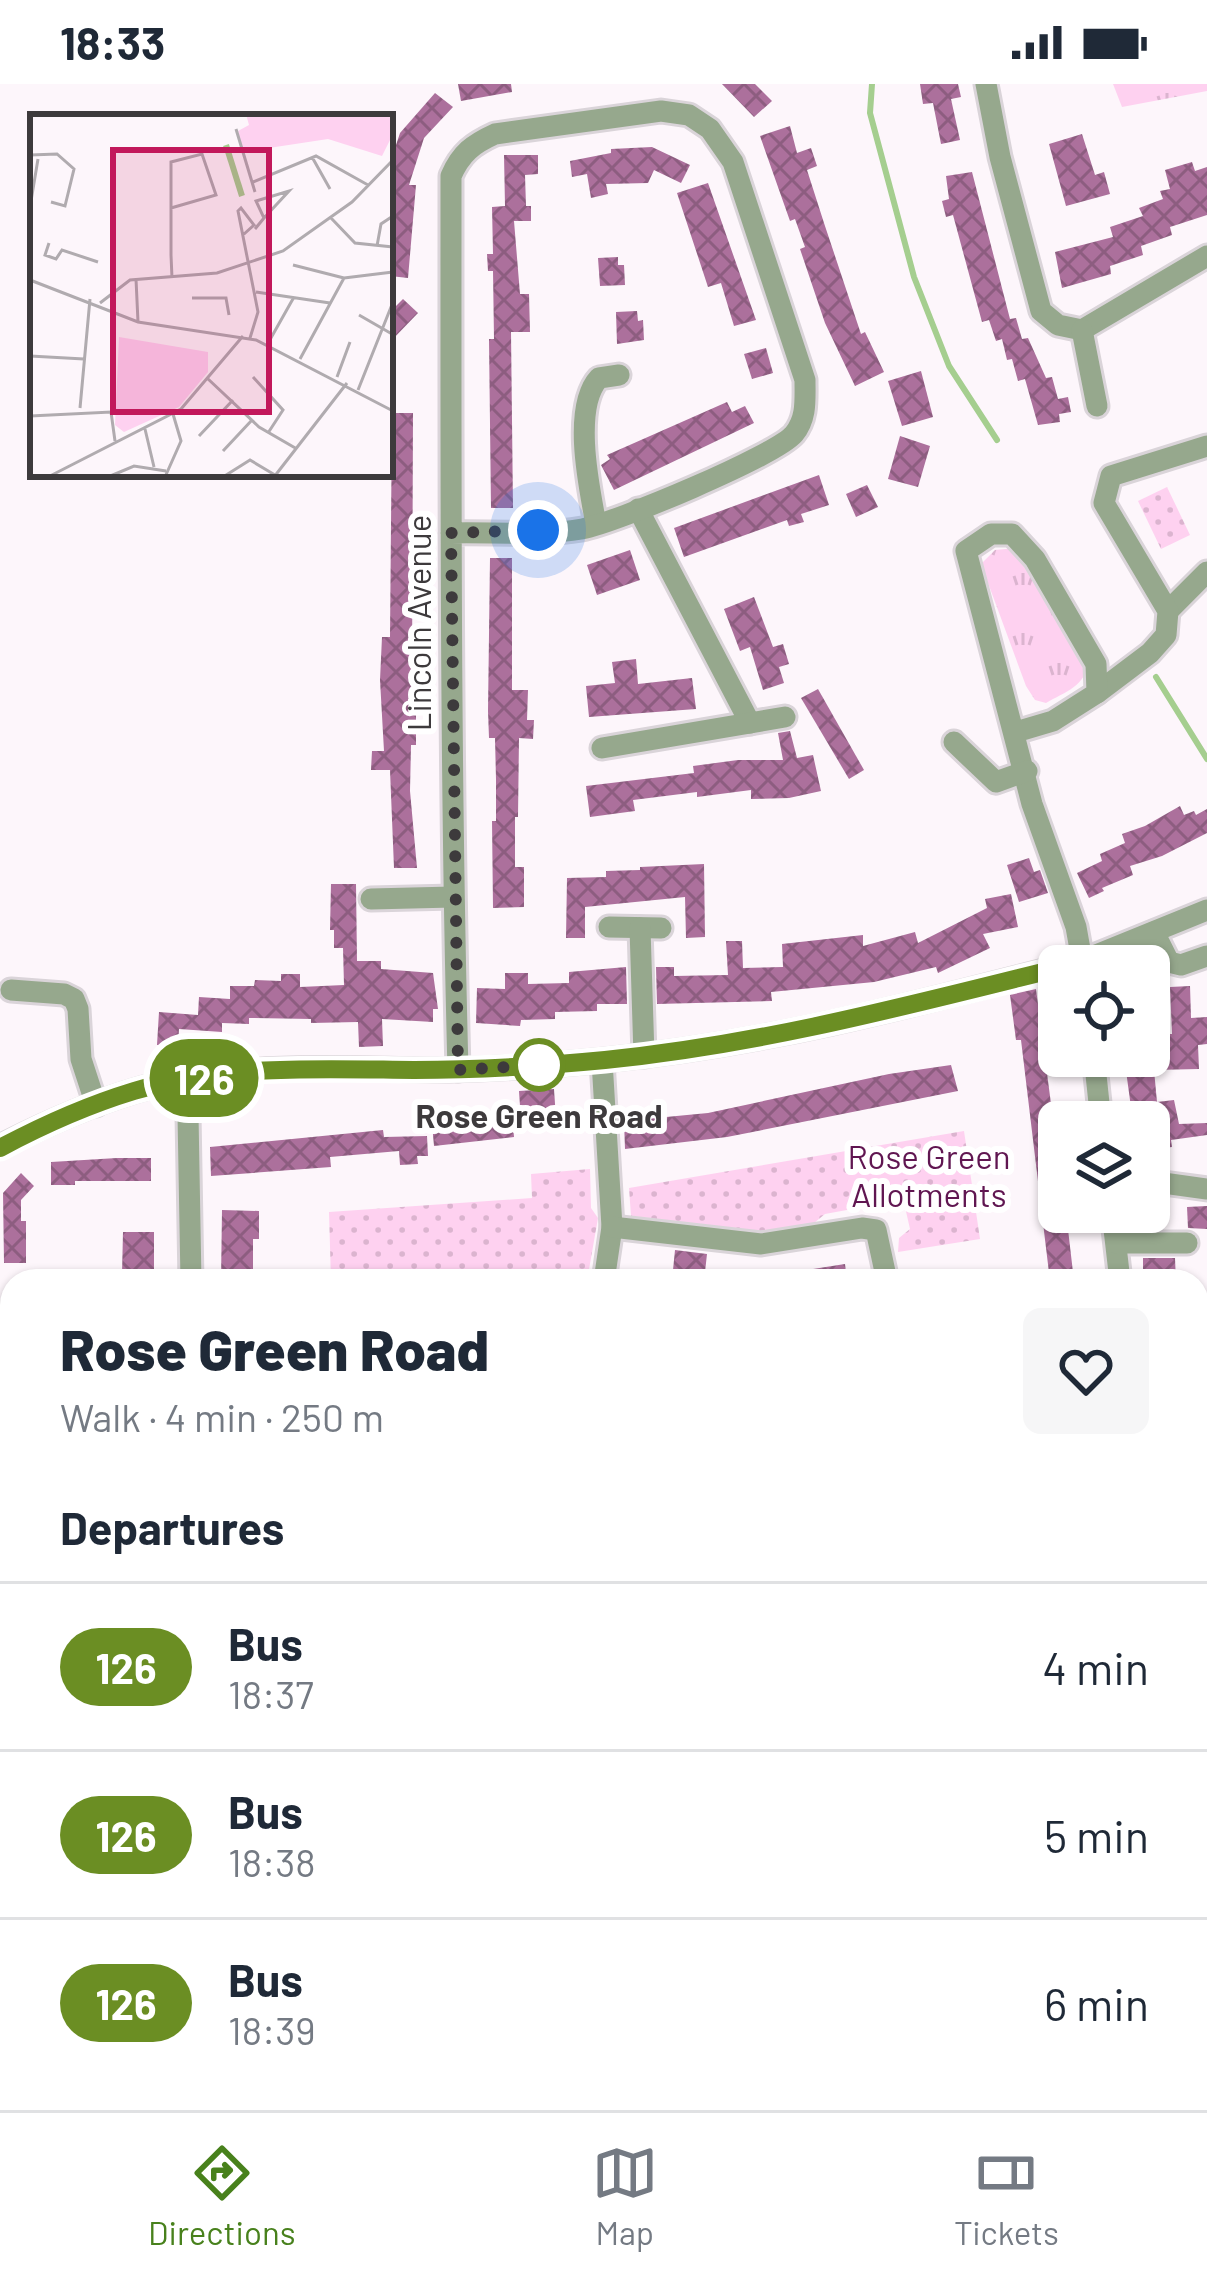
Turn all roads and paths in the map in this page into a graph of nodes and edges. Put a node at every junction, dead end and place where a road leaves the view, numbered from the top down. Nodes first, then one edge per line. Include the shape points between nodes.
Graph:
1 (986, 84) edge
2 (1207, 256) edge
3 (1082, 329) junction
4 (619, 375) dead end
5 (1096, 406) dead end
6 (1207, 446) edge
7 (638, 509) junction
8 (596, 524) junction
9 (451, 533) junction
10 (1207, 572) edge
11 (1168, 611) junction
12 (1097, 692) junction
13 (785, 717) dead end
14 (750, 723) junction
15 (1016, 732) junction
16 (954, 742) dead end
17 (602, 748) dead end
18 (1027, 770) junction
19 (454, 897) junction
20 (371, 899) dead end
21 (1207, 910) edge
22 (609, 927) dead end
23 (1154, 932) junction
24 (1075, 945) edge
25 (1122, 945) edge
26 (1207, 956) edge
27 (1038, 974) edge
28 (11, 990) dead end
29 (644, 1056) junction
30 (602, 1060) junction
31 (458, 1070) junction
32 (181, 1081) junction
33 (96, 1105) junction
34 (0, 1148) edge
35 (1170, 1184) edge
36 (1207, 1189) edge
37 (612, 1227) junction
38 (1115, 1233) edge
39 (1117, 1243) junction
40 (1186, 1243) dead end
41 (191, 1269) edge
42 (606, 1269) edge
43 (884, 1269) edge
44 (1119, 1269) edge

1 - 3 street via 1041,311
2 - 3 street
3 - 5 street
4 - 8 street via 599,378 586,399
6 - 11 street via 1111,476 1104,502
7 - 8 street
7 - 9 street, Lincoln Avenue via 785,443 805,409 805,380 725,145 689,115 661,111 495,134 459,158 451,176
7 - 14 street
8 - 9 street
9 - 19 street, Lincoln Avenue
10 - 11 street
11 - 12 street via 1166,635
12 - 15 street via 1053,721
12 - 15 street via 1096,664 1035,560 1012,534 991,534 966,551
13 - 14 street
14 - 17 street
15 - 18 street
16 - 18 street via 996,782
18 - 24 street via 1076,927
19 - 20 street
19 - 31 street, Lincoln Avenue
21 - 23 street
22 - 29 street via 651,928
23 - 25 street
23 - 26 street via 1169,962
27 - 29 street via 809,1031
28 - 33 street via 74,999
29 - 30 street
30 - 31 street
30 - 37 street
31 - 32 street via 270,1069
32 - 33 street
32 - 41 street
33 - 34 street
35 - 36 street
37 - 42 street
37 - 43 street via 761,1244 876,1230
38 - 39 street
39 - 40 street
39 - 44 street

